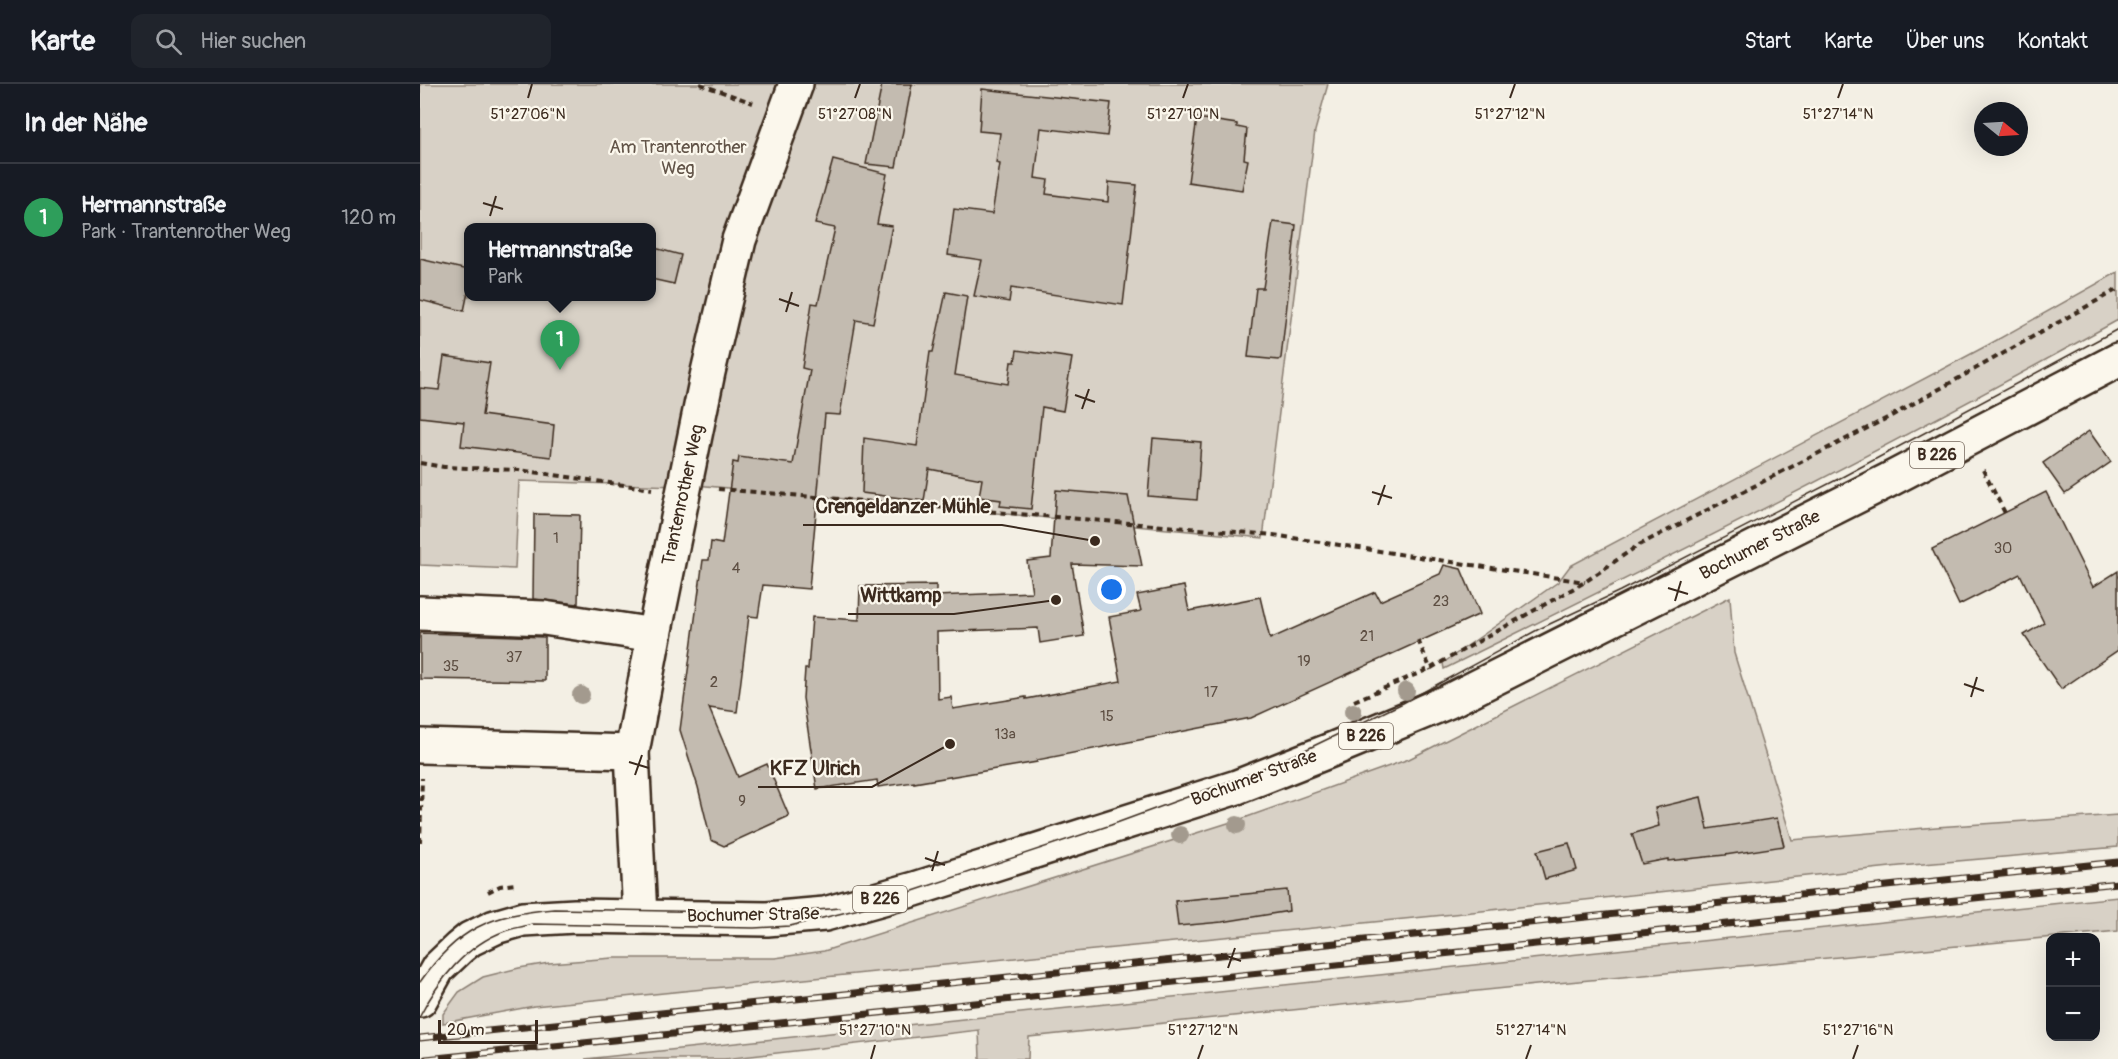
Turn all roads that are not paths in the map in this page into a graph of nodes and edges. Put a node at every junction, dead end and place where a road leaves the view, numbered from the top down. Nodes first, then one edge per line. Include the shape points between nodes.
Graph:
1 (791, 99) edge
2 (2118, 360) edge
3 (420, 613) edge
4 (654, 635) junction
5 (632, 752) junction
6 (421, 761) edge
7 (640, 917) junction
8 (420, 1000) edge

1 - 4 main road, Trantenrother Weg via 739,240
2 - 7 main road, Bochumer Straße / B 226 via 1447,702 1237,787 825,914 767,919
3 - 4 main road via 544,618
4 - 5 main road, Trantenrother Weg
5 - 6 main road
5 - 7 main road, Trantenrother Weg
7 - 8 main road, Bochumer Straße / B 226 via 534,917 495,927 470,939 438,968

